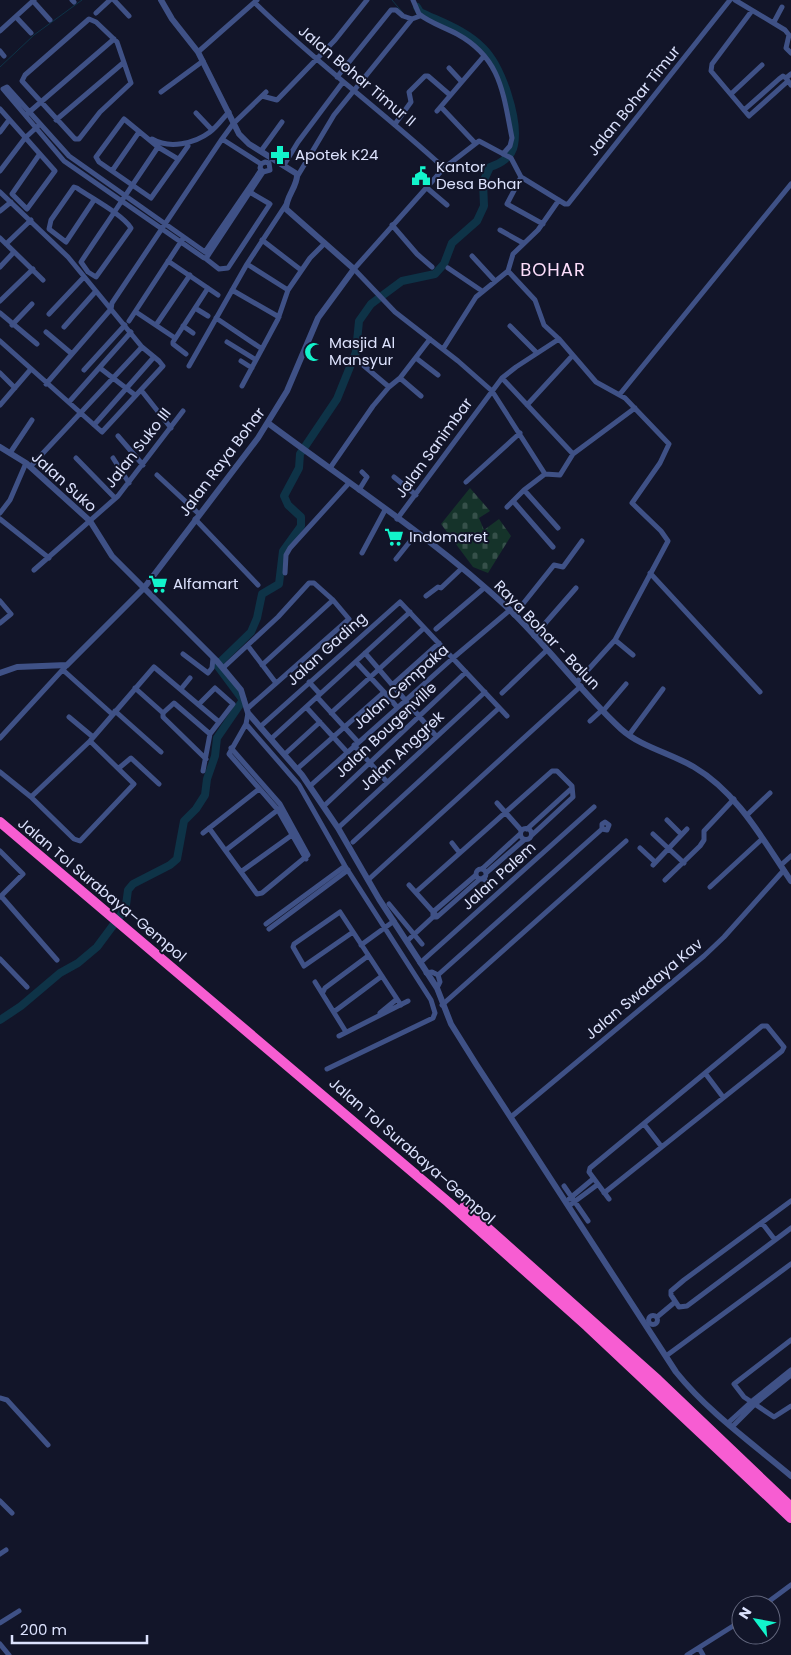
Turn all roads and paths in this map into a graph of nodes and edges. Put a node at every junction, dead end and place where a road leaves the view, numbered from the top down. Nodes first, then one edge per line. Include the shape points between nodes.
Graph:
1 (110, 0) edge
2 (114, 0) edge
3 (161, 0) edge
4 (367, 0) edge
5 (413, 0) edge
6 (730, 0) edge
7 (735, 0) edge
8 (34, 1) edge
9 (256, 1) edge
10 (782, 7) dead end
11 (751, 12) junction
12 (96, 13) dead end
13 (419, 14) junction
14 (129, 16) dead end
15 (16, 17) junction
16 (412, 19) junction
17 (50, 20) dead end
18 (774, 22) junction
19 (789, 30) edge
20 (0, 31) edge
21 (31, 34) dead end
22 (114, 40) junction
23 (198, 52) junction
24 (791, 53) edge
25 (484, 56) junction
26 (317, 59) junction
27 (203, 61) junction
28 (123, 63) junction
29 (762, 65) dead end
30 (449, 68) dead end
31 (337, 77) junction
32 (789, 80) edge
33 (461, 81) junction
34 (343, 82) junction
35 (354, 90) junction
36 (161, 92) dead end
37 (731, 94) junction
38 (450, 95) junction
39 (40, 103) junction
40 (0, 109) edge
41 (230, 112) junction
42 (196, 113) dead end
43 (27, 114) junction
44 (9, 120) junction
45 (56, 120) junction
46 (282, 122) dead end
47 (234, 124) junction
48 (395, 124) junction
49 (38, 126) junction
50 (212, 130) junction
51 (0, 132) edge
52 (139, 132) junction
53 (146, 135) dead end
54 (25, 138) junction
55 (222, 140) junction
56 (475, 143) junction
57 (188, 146) dead end
58 (158, 147) junction
59 (260, 151) junction
60 (40, 155) junction
61 (504, 155) junction
62 (68, 156) junction
63 (178, 159) junction
64 (269, 160) junction
65 (64, 161) junction
66 (284, 166) junction
67 (444, 168) junction
68 (262, 169) junction
69 (0, 171) edge
70 (112, 171) junction
71 (97, 175) junction
72 (298, 177) junction
73 (521, 177) junction
74 (93, 182) junction
75 (791, 184) edge
76 (132, 186) junction
77 (427, 188) junction
78 (0, 192) edge
79 (249, 192) junction
80 (126, 196) junction
81 (94, 200) junction
82 (559, 200) junction
83 (11, 202) junction
84 (121, 202) junction
85 (447, 205) dead end
86 (285, 206) junction
87 (0, 210) edge
88 (113, 214) junction
89 (31, 220) junction
90 (165, 224) junction
91 (227, 224) junction
92 (543, 224) junction
93 (392, 225) junction
94 (161, 229) junction
95 (500, 230) dead end
96 (0, 238) edge
97 (182, 240) junction
98 (262, 240) junction
99 (325, 243) junction
100 (523, 243) junction
101 (6, 244) junction
102 (14, 252) junction
103 (472, 256) dead end
104 (205, 258) junction
105 (168, 262) junction
106 (247, 264) junction
107 (0, 267) edge
108 (432, 267) dead end
109 (448, 268) dead end
110 (33, 269) junction
111 (354, 269) junction
112 (301, 270) junction
113 (508, 271) junction
114 (190, 275) junction
115 (84, 277) junction
116 (43, 280) dead end
117 (495, 281) junction
118 (208, 288) junction
119 (232, 290) junction
120 (288, 290) junction
121 (96, 291) junction
122 (482, 292) junction
123 (218, 295) dead end
124 (0, 301) edge
125 (32, 304) dead end
126 (195, 308) junction
127 (111, 309) junction
128 (0, 312) edge
129 (136, 312) junction
130 (49, 314) dead end
131 (208, 316) dead end
132 (279, 317) junction
133 (216, 318) junction
134 (127, 323) junction
135 (12, 325) junction
136 (156, 325) junction
137 (183, 326) junction
138 (510, 326) dead end
139 (64, 327) dead end
140 (46, 332) dead end
141 (131, 332) junction
142 (193, 333) dead end
143 (175, 338) junction
144 (430, 339) junction
145 (559, 339) junction
146 (0, 341) edge
147 (227, 342) dead end
148 (37, 344) dead end
149 (142, 347) junction
150 (262, 349) junction
151 (443, 349) junction
152 (537, 353) junction
153 (72, 354) junction
154 (186, 354) dead end
155 (572, 355) junction
156 (154, 357) junction
157 (416, 358) junction
158 (256, 360) junction
159 (241, 362) dead end
160 (189, 366) dead end
161 (363, 366) dead end
162 (100, 368) junction
163 (252, 368) junction
164 (31, 369) junction
165 (84, 370) dead end
166 (0, 373) edge
167 (438, 375) dead end
168 (400, 378) junction
169 (502, 378) junction
170 (113, 379) junction
171 (46, 384) junction
172 (242, 386) dead end
173 (389, 387) junction
174 (15, 388) junction
175 (126, 389) junction
176 (140, 390) junction
177 (492, 391) junction
178 (620, 394) junction
179 (135, 396) junction
180 (421, 396) dead end
181 (69, 402) junction
182 (0, 404) edge
183 (527, 405) junction
184 (635, 408) junction
185 (183, 411) dead end
186 (82, 413) junction
187 (32, 420) dead end
188 (268, 423) junction
189 (94, 424) junction
190 (171, 428) junction
191 (520, 432) junction
192 (118, 436) dead end
193 (0, 447) edge
194 (10, 453) junction
195 (573, 454) junction
196 (76, 458) dead end
197 (114, 458) dead end
198 (28, 465) junction
199 (143, 465) junction
200 (330, 468) junction
201 (362, 472) dead end
202 (545, 474) junction
203 (157, 475) dead end
204 (394, 477) dead end
205 (129, 482) junction
206 (466, 482) dead end
207 (349, 483) junction
208 (358, 490) junction
209 (524, 490) junction
210 (416, 495) junction
211 (115, 498) junction
212 (512, 501) junction
213 (507, 507) dead end
214 (385, 510) junction
215 (0, 513) edge
216 (197, 516) junction
217 (0, 519) edge
218 (397, 519) junction
219 (90, 520) junction
220 (558, 528) dead end
221 (416, 534) junction
222 (582, 542) dead end
223 (553, 547) dead end
224 (362, 553) dead end
225 (49, 558) junction
226 (396, 559) dead end
227 (461, 569) junction
228 (34, 570) dead end
229 (285, 573) dead end
230 (650, 573) junction
231 (258, 585) dead end
232 (144, 588) junction
233 (484, 588) junction
234 (576, 588) dead end
235 (426, 596) dead end
236 (333, 600) junction
237 (0, 601) edge
238 (410, 612) junction
239 (512, 612) junction
240 (0, 623) edge
241 (424, 628) junction
242 (436, 629) dead end
243 (534, 636) junction
244 (615, 640) junction
245 (439, 644) junction
246 (248, 646) junction
247 (547, 650) junction
248 (365, 653) junction
249 (183, 654) dead end
250 (633, 655) dead end
251 (454, 657) junction
252 (356, 662) junction
253 (218, 663) junction
254 (262, 665) junction
255 (65, 668) junction
256 (379, 670) junction
257 (0, 672) edge
258 (466, 672) junction
259 (190, 678) dead end
260 (371, 678) junction
261 (309, 682) junction
262 (276, 683) junction
263 (579, 684) junction
264 (626, 684) dead end
265 (392, 685) junction
266 (135, 688) junction
267 (181, 689) junction
268 (663, 689) dead end
269 (384, 692) junction
270 (484, 692) junction
271 (760, 692) dead end
272 (502, 693) dead end
273 (319, 696) junction
274 (404, 701) junction
275 (199, 704) junction
276 (306, 707) junction
277 (397, 707) junction
278 (499, 708) junction
279 (248, 711) junction
280 (603, 711) junction
281 (114, 712) junction
282 (162, 713) junction
283 (331, 713) junction
284 (507, 716) dead end
285 (69, 717) dead end
286 (418, 718) junction
287 (590, 721) dead end
288 (219, 722) junction
289 (320, 722) junction
290 (246, 724) junction
291 (261, 726) junction
292 (345, 728) junction
293 (210, 734) junction
294 (629, 735) junction
295 (436, 736) junction
296 (333, 737) junction
297 (0, 738) edge
298 (272, 738) junction
299 (91, 739) junction
300 (356, 743) junction
301 (231, 748) junction
302 (161, 752) dead end
303 (346, 752) junction
304 (285, 754) junction
305 (206, 759) junction
306 (370, 763) junction
307 (119, 768) junction
308 (297, 769) junction
309 (0, 772) edge
310 (204, 772) dead end
311 (387, 782) junction
312 (159, 784) dead end
313 (310, 786) junction
314 (572, 788) junction
315 (259, 789) junction
316 (770, 793) dead end
317 (31, 798) junction
318 (734, 799) junction
319 (497, 803) dead end
320 (324, 806) junction
321 (594, 807) dead end
322 (280, 809) junction
323 (504, 812) junction
324 (0, 814) edge
325 (747, 815) junction
326 (667, 820) dead end
327 (0, 822) edge
328 (210, 828) junction
329 (338, 828) junction
330 (602, 829) dead end
331 (687, 829) dead end
332 (523, 831) junction
333 (203, 833) dead end
334 (653, 834) dead end
335 (682, 834) junction
336 (292, 835) junction
337 (532, 835) junction
338 (762, 839) junction
339 (524, 840) junction
340 (626, 841) dead end
341 (452, 843) dead end
342 (349, 845) junction
343 (640, 848) dead end
344 (668, 848) junction
345 (226, 850) junction
346 (0, 851) edge
347 (340, 851) junction
348 (460, 852) junction
349 (791, 856) edge
350 (306, 859) junction
351 (684, 863) junction
352 (346, 868) junction
353 (782, 868) junction
354 (242, 871) junction
355 (481, 875) junction
356 (368, 880) junction
357 (665, 880) dead end
358 (791, 881) edge
359 (409, 885) dead end
360 (490, 885) dead end
361 (710, 887) dead end
362 (416, 892) junction
363 (0, 897) edge
364 (389, 904) dead end
365 (112, 915) junction
366 (434, 915) junction
367 (389, 924) junction
368 (125, 926) junction
369 (268, 926) dead end
370 (353, 932) junction
371 (413, 934) junction
372 (407, 941) junction
373 (422, 944) dead end
374 (361, 945) junction
375 (368, 956) junction
376 (0, 959) edge
377 (57, 960) dead end
378 (420, 963) junction
379 (426, 973) junction
380 (438, 975) junction
381 (382, 976) junction
382 (315, 982) dead end
383 (27, 988) dead end
384 (436, 988) junction
385 (323, 992) junction
386 (397, 999) junction
387 (408, 1001) dead end
388 (401, 1005) junction
389 (442, 1005) junction
390 (386, 1010) junction
391 (335, 1011) junction
392 (346, 1032) junction
393 (339, 1036) dead end
394 (328, 1070) dead end
395 (705, 1073) junction
396 (723, 1097) junction
397 (511, 1117) junction
398 (644, 1124) junction
399 (661, 1146) junction
400 (593, 1179) junction
401 (597, 1184) junction
402 (564, 1186) dead end
403 (604, 1193) junction
404 (609, 1199) dead end
405 (571, 1201) junction
406 (791, 1201) edge
407 (588, 1221) dead end
408 (762, 1223) junction
409 (791, 1228) edge
410 (775, 1240) junction
411 (791, 1264) edge
412 (676, 1302) junction
413 (648, 1324) junction
414 (791, 1340) edge
415 (666, 1356) junction
416 (791, 1370) edge
417 (791, 1375) edge
418 (2, 1398) edge
419 (753, 1403) junction
420 (791, 1406) edge
421 (730, 1425) junction
422 (48, 1444) dead end
423 (790, 1474) edge
424 (0, 1501) edge
425 (791, 1507) edge
426 (12, 1513) dead end
427 (791, 1518) edge
428 (6, 1550) dead end
429 (0, 1554) edge
430 (791, 1585) edge
431 (778, 1595) edge
432 (19, 1611) dead end
433 (0, 1623) edge
434 (731, 1627) edge
435 (0, 1644) edge
436 (699, 1648) junction
437 (9, 1655) edge
438 (687, 1655) edge
439 (703, 1655) edge

1 - 12 street
2 - 14 street
3 - 23 street
4 - 26 street
5 - 13 street
6 - 82 street, Jalan Bohar Timur via 569,204
7 - 11 street
8 - 15 street
8 - 17 street
9 - 23 street
9 - 26 street, Jalan Bohar Timur II via 294,42
10 - 18 street
11 - 18 street
11 - 37 street via 710,67
13 - 16 street
13 - 25 street via 463,38
15 - 20 street
15 - 21 street
16 - 31 street via 392,10
16 - 35 street
18 - 19 street
19 - 24 street via 786,47
22 - 28 street
22 - 39 street
22 - 39 street via 89,19 22,78 22,83
23 - 27 street
25 - 33 street
25 - 61 street via 498,75 510,130 512,143
26 - 31 street, Jalan Bohar Timur II
26 - 47 street via 277,100 264,94
27 - 36 street
27 - 41 street
28 - 45 street
28 - 45 street via 131,83 100,112 79,139 75,139
29 - 37 street
30 - 33 street
31 - 34 street, Jalan Bohar Timur II
32 - 37 street via 750,116
33 - 38 street
34 - 35 street, Jalan Bohar Timur II
34 - 66 street
35 - 48 street, Jalan Bohar Timur II
35 - 72 street via 320,136
38 - 48 street via 424,76 409,92 412,102
38 - 56 street via 439,109
39 - 43 street
39 - 45 street
40 - 44 street
41 - 47 street
41 - 50 street
42 - 50 street
43 - 43 street via 4,88 7,87
43 - 49 street
44 - 51 street
44 - 54 street
46 - 59 street
47 - 55 street
47 - 59 street via 239,134
48 - 67 street, Jalan Bohar Timur II
49 - 54 street
49 - 62 street
49 - 65 street
50 - 53 street via 197,139 166,145
52 - 58 street
52 - 70 street
52 - 70 street via 122,119 96,157
54 - 60 street
54 - 69 street
55 - 68 street
55 - 90 street
56 - 61 street via 483,141
56 - 67 street
57 - 63 street
58 - 63 street
58 - 76 street
59 - 64 street
60 - 60 street via 13,190 14,198 27,209 55,173
61 - 73 street via 511,158
62 - 65 street
62 - 71 street
63 - 76 street via 153,196 149,197
64 - 66 street
64 - 68 street
64 - 68 street via 270,170
65 - 74 street
66 - 72 street
67 - 77 street
68 - 79 street
70 - 76 street
71 - 74 street
71 - 80 street
72 - 86 street
73 - 82 street
73 - 92 street via 507,204
74 - 84 street
75 - 178 street
76 - 80 street
77 - 85 street
77 - 93 street
78 - 83 street
79 - 91 street
79 - 104 street via 270,204 228,268 219,268
80 - 84 street
80 - 90 street
81 - 81 street via 73,188 51,220 51,231 66,242
81 - 88 street
82 - 92 street
83 - 87 street
83 - 89 street
84 - 88 street
84 - 94 street
86 - 98 street
86 - 99 street
88 - 88 street via 81,263 92,275 100,274 131,228
89 - 101 street
89 - 115 street
90 - 94 street
90 - 97 street
91 - 97 street via 206,252
91 - 104 street
92 - 100 street
93 - 108 street
93 - 111 street
94 - 97 street
94 - 127 street
95 - 100 street
96 - 101 street
97 - 104 street
97 - 105 street
98 - 106 street
98 - 112 street
99 - 111 street
99 - 112 street
100 - 113 street via 509,260
101 - 102 street
102 - 107 street
102 - 110 street
103 - 117 street
105 - 114 street
105 - 129 street
106 - 119 street
106 - 120 street
109 - 122 street
110 - 116 street
110 - 124 street
111 - 144 street via 382,300
111 - 188 street, Jalan Raya Bohar via 318,318 287,391
112 - 120 street
113 - 117 street
113 - 145 street via 534,299 542,322
114 - 118 street
114 - 136 street
115 - 121 street
115 - 130 street
117 - 122 street
118 - 123 street
118 - 126 street
119 - 132 street
119 - 133 street
120 - 132 street
121 - 127 street
121 - 139 street
122 - 151 street
125 - 135 street
126 - 131 street
126 - 137 street
127 - 134 street
127 - 153 street
128 - 135 street
129 - 134 street
129 - 136 street
132 - 150 street
133 - 150 street
133 - 160 street
134 - 141 street
134 - 165 street
135 - 148 street
136 - 143 street
137 - 142 street
137 - 143 street
138 - 152 street
140 - 153 street
141 - 149 street
141 - 162 street
143 - 154 street via 173,344
144 - 151 street
144 - 157 street
145 - 152 street, Jalan Sanimbar
145 - 155 street
146 - 164 street
147 - 158 street
149 - 156 street
149 - 170 street
150 - 158 street
151 - 177 street
152 - 169 street, Jalan Sanimbar
153 - 171 street
155 - 178 street via 601,386
155 - 183 street
156 - 175 street
156 - 176 street via 163,368
157 - 167 street
157 - 168 street
158 - 163 street
159 - 163 street
161 - 173 street
162 - 170 street
162 - 181 street
163 - 172 street
164 - 171 street
164 - 174 street
166 - 174 street
168 - 173 street
168 - 180 street
169 - 177 street, Jalan Sanimbar
169 - 183 street
170 - 175 street
170 - 186 street
171 - 181 street
173 - 200 street
174 - 182 street
175 - 179 street
175 - 189 street
176 - 179 street
176 - 190 street
177 - 191 street
177 - 210 street, Jalan Sanimbar
178 - 184 street
179 - 189 street via 102,432
181 - 186 street
183 - 195 street
184 - 195 street
184 - 230 street via 669,443 660,463 632,503 668,538
185 - 190 street, Jalan Suko III
186 - 189 street
186 - 198 street
187 - 194 street
188 - 200 street, Raya Bohar - Balun
188 - 216 street, Jalan Raya Bohar
190 - 199 street, Jalan Suko III
191 - 202 street
191 - 206 street
192 - 199 street
193 - 194 street, Jalan Suko
194 - 198 street, Jalan Suko
195 - 202 street via 560,475
196 - 211 street
197 - 205 street
198 - 215 street
198 - 219 street, Jalan Suko
199 - 205 street, Jalan Suko III
200 - 207 street, Raya Bohar - Balun
201 - 208 street via 367,477
202 - 209 street
203 - 216 street
204 - 210 street
205 - 211 street, Jalan Suko III
207 - 208 street, Raya Bohar - Balun
207 - 229 street via 290,548 286,555
208 - 214 street, Raya Bohar - Balun
209 - 212 street
209 - 220 street
210 - 218 street, Jalan Sanimbar
211 - 219 street, Jalan Suko III
212 - 213 street
212 - 223 street
214 - 218 street, Raya Bohar - Balun
214 - 224 street
216 - 231 street
216 - 232 street, Jalan Raya Bohar
217 - 225 street
218 - 221 street, Raya Bohar - Balun
219 - 225 street, Jalan Suko III
219 - 232 street, Jalan Suko via 112,556
221 - 226 street
221 - 227 street, Raya Bohar - Balun
222 - 239 street, Jalan Cempaka via 563,567 554,565
225 - 228 street, Jalan Suko III
227 - 233 street, Raya Bohar - Balun
227 - 235 street via 441,588
230 - 244 street
230 - 271 street
232 - 253 street, Jalan Suko
232 - 255 street, Jalan Raya Bohar
233 - 239 street, Raya Bohar - Balun
233 - 242 street
234 - 243 street
236 - 246 street via 309,582
236 - 254 street
236 - 262 street via 349,619
237 - 240 street via 11,615
238 - 241 street
238 - 248 street
238 - 261 street, Jalan Gading via 400,602 396,603
239 - 243 street, Raya Bohar - Balun
239 - 251 street, Jalan Cempaka
241 - 245 street
241 - 256 street
243 - 247 street, Raya Bohar - Balun
244 - 250 street
244 - 263 street
245 - 251 street
245 - 265 street
246 - 253 street
246 - 254 street
247 - 263 street, Raya Bohar - Balun
247 - 272 street
248 - 252 street
248 - 256 street
249 - 253 street via 208,673
251 - 258 street
251 - 274 street, Jalan Cempaka
252 - 260 street
252 - 273 street
253 - 279 street, Jalan Suko via 241,690
254 - 262 street
255 - 257 street via 17,667
255 - 281 street
255 - 297 street
256 - 260 street
256 - 265 street
258 - 270 street
258 - 286 street, Jalan Bougenville
259 - 267 street
260 - 269 street
260 - 283 street
261 - 273 street
261 - 291 street, Jalan Gading
262 - 279 street
263 - 280 street, Raya Bohar - Balun
263 - 356 street
264 - 280 street
265 - 274 street
266 - 267 street via 156,668
266 - 281 street
266 - 282 street
267 - 275 street
268 - 294 street
269 - 277 street
269 - 292 street
270 - 278 street
270 - 295 street, Jalan Anggrek
273 - 276 street
273 - 283 street
274 - 277 street, Jalan Cempaka
274 - 286 street
275 - 288 street
275 - 288 street via 215,688 232,702
276 - 289 street
276 - 298 street
277 - 300 street, Jalan Cempaka
278 - 284 street
278 - 342 street
279 - 290 street
279 - 291 street, Jalan Suko
280 - 287 street
280 - 294 street, Raya Bohar - Balun
281 - 299 street
281 - 302 street
282 - 293 street via 174,703
282 - 305 street via 163,718
283 - 292 street
285 - 299 street
286 - 295 street
286 - 306 street, Jalan Bougenville
288 - 293 street
289 - 296 street
289 - 304 street
290 - 301 street
290 - 347 street via 299,785
291 - 298 street, Jalan Suko
292 - 296 street
292 - 300 street
293 - 305 street
294 - 318 street, Raya Bohar - Balun via 692,766
295 - 311 street, Jalan Anggrek
296 - 303 street
296 - 308 street
298 - 304 street, Jalan Suko
299 - 307 street
299 - 317 street
300 - 303 street, Jalan Cempaka
300 - 306 street
301 - 315 street via 229,754
301 - 322 street
303 - 313 street, Jalan Cempaka
304 - 308 street, Jalan Suko
305 - 310 street
306 - 311 street
306 - 320 street, Jalan Bougenville
307 - 312 street via 131,758
307 - 317 street via 134,784 80,841
308 - 313 street, Jalan Suko
309 - 317 street
311 - 329 street, Jalan Anggrek
313 - 320 street, Jalan Suko
314 - 323 street via 560,773 552,771
314 - 332 street
314 - 337 street via 572,798
315 - 322 street
315 - 328 street
316 - 325 street
318 - 325 street, Raya Bohar - Balun
318 - 351 street via 704,831 704,840
319 - 323 street
320 - 329 street, Jalan Suko
321 - 378 street, Jalan Palem
322 - 336 street
322 - 345 street
322 - 350 street via 308,853
323 - 332 street
323 - 348 street
324 - 365 highway, Jalan Tol Surabaya–Gempol
325 - 338 street, Raya Bohar - Balun
326 - 335 street
327 - 365 highway, Jalan Tol Surabaya–Gempol
328 - 333 street
328 - 345 street
329 - 342 street, Jalan Suko
330 - 380 street
331 - 335 street
332 - 337 street
332 - 339 street
332 - 355 street
334 - 344 street
335 - 344 street
336 - 350 street
336 - 354 street
337 - 339 street
338 - 353 street, Raya Bohar - Balun
338 - 361 street
339 - 355 street
340 - 389 street
341 - 348 street
342 - 347 street
342 - 356 street, Jalan Suko
343 - 344 street via 654,864
344 - 351 street
345 - 354 street
346 - 363 street via 23,874
347 - 352 street
348 - 362 street
349 - 353 street, Jalan Swadaya Kav
350 - 354 street via 258,895
351 - 357 street
352 - 367 street
352 - 369 street
353 - 358 street, Raya Bohar - Balun
353 - 397 street, Jalan Swadaya Kav via 704,956
355 - 360 street
355 - 366 street
356 - 367 street, Jalan Suko
359 - 362 street
362 - 366 street
363 - 377 street
364 - 371 street
365 - 368 highway, Jalan Tol Surabaya–Gempol
366 - 371 street
367 - 372 street, Jalan Suko
367 - 374 street
367 - 394 street via 431,1000 434,1018
368 - 425 highway, Jalan Tol Surabaya–Gempol via 420,1168 545,1277
368 - 427 highway, Jalan Tol Surabaya–Gempol via 448,1202 601,1339
370 - 370 street via 305,966 293,947 338,912
370 - 374 street
371 - 372 street
371 - 373 street
372 - 378 street, Jalan Suko
374 - 375 street
375 - 381 street
375 - 385 street
376 - 383 street
378 - 379 street, Jalan Suko
379 - 380 street
379 - 384 street, Jalan Suko
380 - 384 street via 440,982
381 - 386 street
381 - 391 street
382 - 385 street
384 - 389 street, Jalan Suko
385 - 391 street
386 - 388 street
386 - 390 street
387 - 388 street
388 - 390 street
389 - 397 street, Jalan Suko
390 - 392 street
391 - 392 street
392 - 393 street
395 - 396 street
395 - 396 street via 762,1026 767,1026 784,1046 782,1051
395 - 398 street
396 - 399 street
397 - 405 street, Jalan Suko
398 - 399 street
398 - 400 street via 590,1168
399 - 403 street
400 - 401 street
400 - 405 street
401 - 403 street
401 - 405 street
402 - 405 street
403 - 404 street
405 - 407 street
405 - 413 street, Jalan Suko
406 - 408 street
408 - 410 street
408 - 412 street via 671,1291
409 - 410 street
410 - 412 street via 696,1301 681,1308
411 - 415 street
412 - 413 street via 657,1317 656,1323
413 - 415 street, Jalan Suko
414 - 419 street via 735,1382 744,1397
415 - 421 street, Jalan Suko via 686,1385
416 - 419 street
417 - 419 street
418 - 422 street
419 - 420 street via 774,1417
419 - 421 street
421 - 423 street, Jalan Suko
424 - 426 street
428 - 429 street
430 - 431 street
432 - 433 street
434 - 436 street
435 - 437 street
436 - 438 street
436 - 439 street

